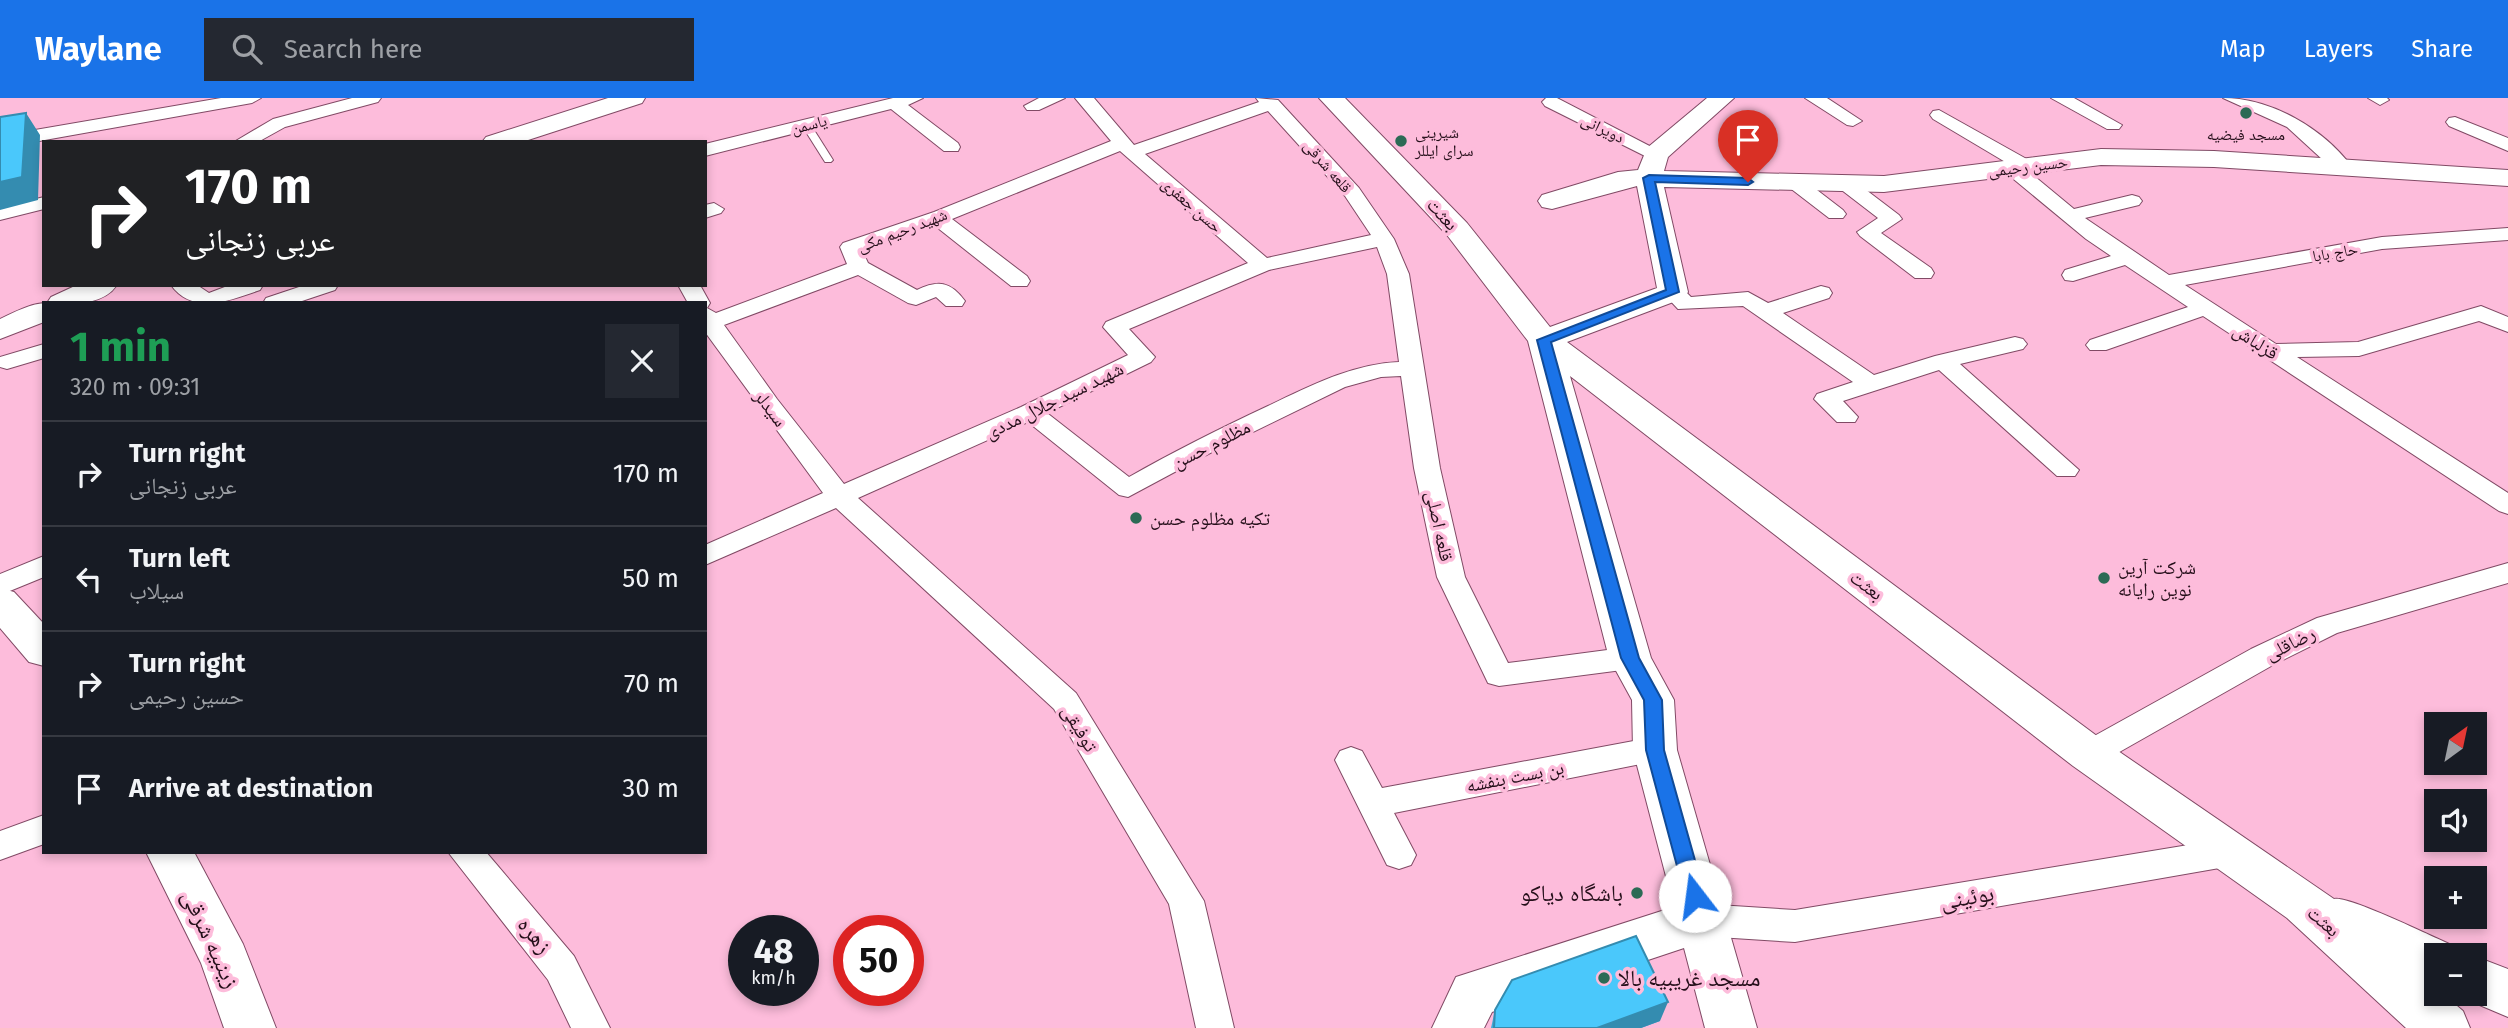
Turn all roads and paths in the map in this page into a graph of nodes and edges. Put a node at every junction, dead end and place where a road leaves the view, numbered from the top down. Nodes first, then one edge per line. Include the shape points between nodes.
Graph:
1 (252, 98) edge
2 (265, 98) edge
3 (372, 98) edge
4 (634, 98) edge
5 (914, 98) edge
6 (1056, 98) edge
7 (1084, 98) edge
8 (1331, 98) edge
9 (1722, 98) edge
10 (1814, 98) edge
11 (2060, 98) edge
12 (2232, 98) edge
13 (1269, 101) edge
14 (1551, 102) dead end
15 (894, 103) junction
16 (1033, 106) dead end
17 (1939, 115) dead end
18 (1853, 121) dead end
19 (2455, 122) dead end
20 (279, 123) junction
21 (806, 124) junction
22 (2113, 125) dead end
23 (1175, 137) junction
24 (247, 140) edge
25 (501, 140) edge
26 (0, 142) edge
27 (2508, 145) edge
28 (951, 147) dead end
29 (1127, 148) junction
30 (722, 151) edge
31 (1198, 154) dead end
32 (828, 160) dead end
33 (1653, 166) junction
34 (2018, 167) junction
35 (2342, 167) junction
36 (2504, 181) edge
37 (1797, 184) junction
38 (1846, 184) junction
39 (1552, 201) dead end
40 (2132, 201) dead end
41 (42, 204) edge
42 (0, 214) edge
43 (1836, 214) dead end
44 (2069, 215) junction
45 (941, 216) junction
46 (2508, 234) edge
47 (1384, 239) junction
48 (2127, 258) junction
49 (1263, 265) junction
50 (859, 267) junction
51 (1923, 273) dead end
52 (2073, 275) dead end
53 (1019, 281) dead end
54 (2164, 282) junction
55 (98, 287) edge
56 (185, 287) edge
57 (246, 287) edge
58 (314, 291) edge
59 (1673, 292) junction
60 (1821, 293) dead end
61 (66, 301) edge
62 (203, 301) edge
63 (207, 301) edge
64 (281, 301) edge
65 (954, 301) dead end
66 (2205, 308) junction
67 (42, 311) edge
68 (1766, 311) junction
69 (707, 315) edge
70 (707, 319) edge
71 (2508, 325) edge
72 (0, 330) edge
73 (1544, 340) junction
74 (2015, 344) dead end
75 (2098, 345) dead end
76 (2271, 351) junction
77 (42, 352) edge
78 (1943, 361) junction
79 (7, 362) dead end
80 (1413, 369) junction
81 (1871, 384) junction
82 (1030, 412) junction
83 (1846, 417) dead end
84 (2066, 470) dead end
85 (841, 498) junction
86 (2508, 505) edge
87 (707, 555) edge
88 (42, 567) edge
89 (2508, 573) edge
90 (0, 585) edge
91 (0, 602) edge
92 (42, 649) edge
93 (1630, 658) junction
94 (1655, 750) junction
95 (2089, 754) junction
96 (1351, 760) dead end
97 (1374, 803) junction
98 (42, 830) edge
99 (0, 846) edge
100 (2231, 852) junction
101 (171, 854) edge
102 (467, 854) edge
103 (1399, 855) dead end
104 (2304, 903) junction
105 (1702, 920) junction
106 (2424, 957) edge
107 (2487, 984) edge
108 (2508, 993) edge
109 (250, 1028) edge
110 (591, 1028) edge
111 (1215, 1028) edge
112 (1458, 1028) edge
113 (1731, 1028) edge
114 (2444, 1028) edge

1 - 26 street via 128,114
2 - 20 street
3 - 20 street
4 - 25 main road
5 - 15 street, یاسمن
6 - 16 street
7 - 29 street, حسن جعفری
8 - 73 main road, بعثت via 1457,229
9 - 33 main road
10 - 18 street
11 - 22 street
12 - 35 street via 2293,122
13 - 23 street, شهید رحیم مکی
13 - 47 street, قلعه شرقی via 1352,192
14 - 33 street, دویرانی
15 - 21 street, یاسمن
15 - 28 street
17 - 34 street, قزلباش
19 - 27 street
20 - 24 street
21 - 30 street, یاسمن
21 - 32 lane
23 - 29 street, شهید رحیم مکی
23 - 31 street
29 - 45 street, شهید رحیم مکی
29 - 49 street, حسن جعفری
33 - 37 main road, حسین رحیمی
33 - 39 main road, حسین رحیمی
33 - 59 main road
34 - 35 main road, حسین رحیمی via 2101,157
34 - 38 main road, حسین رحیمی via 1884,184
34 - 44 street, قزلباش
35 - 36 main road, حسین رحیمی
37 - 38 main road, حسین رحیمی
37 - 43 street
38 - 51 street via 1892,219 1867,232
40 - 44 street
41 - 42 street
44 - 48 street, قزلباش
45 - 50 street, شهید رحیم مکی via 850,247
45 - 53 street via 945,226
46 - 54 street, حاج بابا via 2382,243
47 - 49 street, شهید سید جلال مددی
47 - 80 street, قلعه اصلی via 1398,274
48 - 52 street
48 - 54 street, قزلباش
49 - 82 street, شهید سید جلال مددی via 1115,327 1143,357
50 - 65 street via 916,298 939,288
50 - 69 street, شهید رحیم مکی
54 - 66 street, قزلباش
55 - 61 main road
56 - 62 street
57 - 63 street
58 - 64 street
59 - 68 street via 1686,304 1748,299
59 - 73 main road
60 - 68 street
66 - 75 street
66 - 76 street, قزلباش
67 - 72 main road
68 - 81 street
70 - 85 street, سیدلر
71 - 76 street via 2481,313 2359,349
73 - 93 main road
73 - 95 main road, بعثت
74 - 78 street
76 - 86 street, قزلباش
77 - 79 street
78 - 81 street
78 - 84 street
80 - 82 street, مظلوم حسن via 1380,370 1337,382 1203,446 1128,489
80 - 93 street, قلعه اصلی via 1427,468 1451,577 1499,675
81 - 83 street via 1826,399
82 - 85 street, شهید سید جلال مددی
85 - 87 street, شهید سید جلال مددی
85 - 111 street, توفیقی via 1065,701 1186,901
88 - 90 street
89 - 95 street, رضاقلی via 2327,625
91 - 92 main road
93 - 94 main road via 1653,700
94 - 97 street, بن بست بنفشه
94 - 105 main road
95 - 100 main road, بعثت
96 - 97 street
97 - 103 street
98 - 99 street
100 - 104 main road, بعثت
100 - 105 street, بوئینی via 1795,926
101 - 109 main road, زینبیه شرقی via 225,960
102 - 110 street, زهره via 561,968
104 - 106 main road
104 - 114 main road, بعثت
105 - 112 main road via 1474,995
105 - 113 main road
107 - 108 main road

